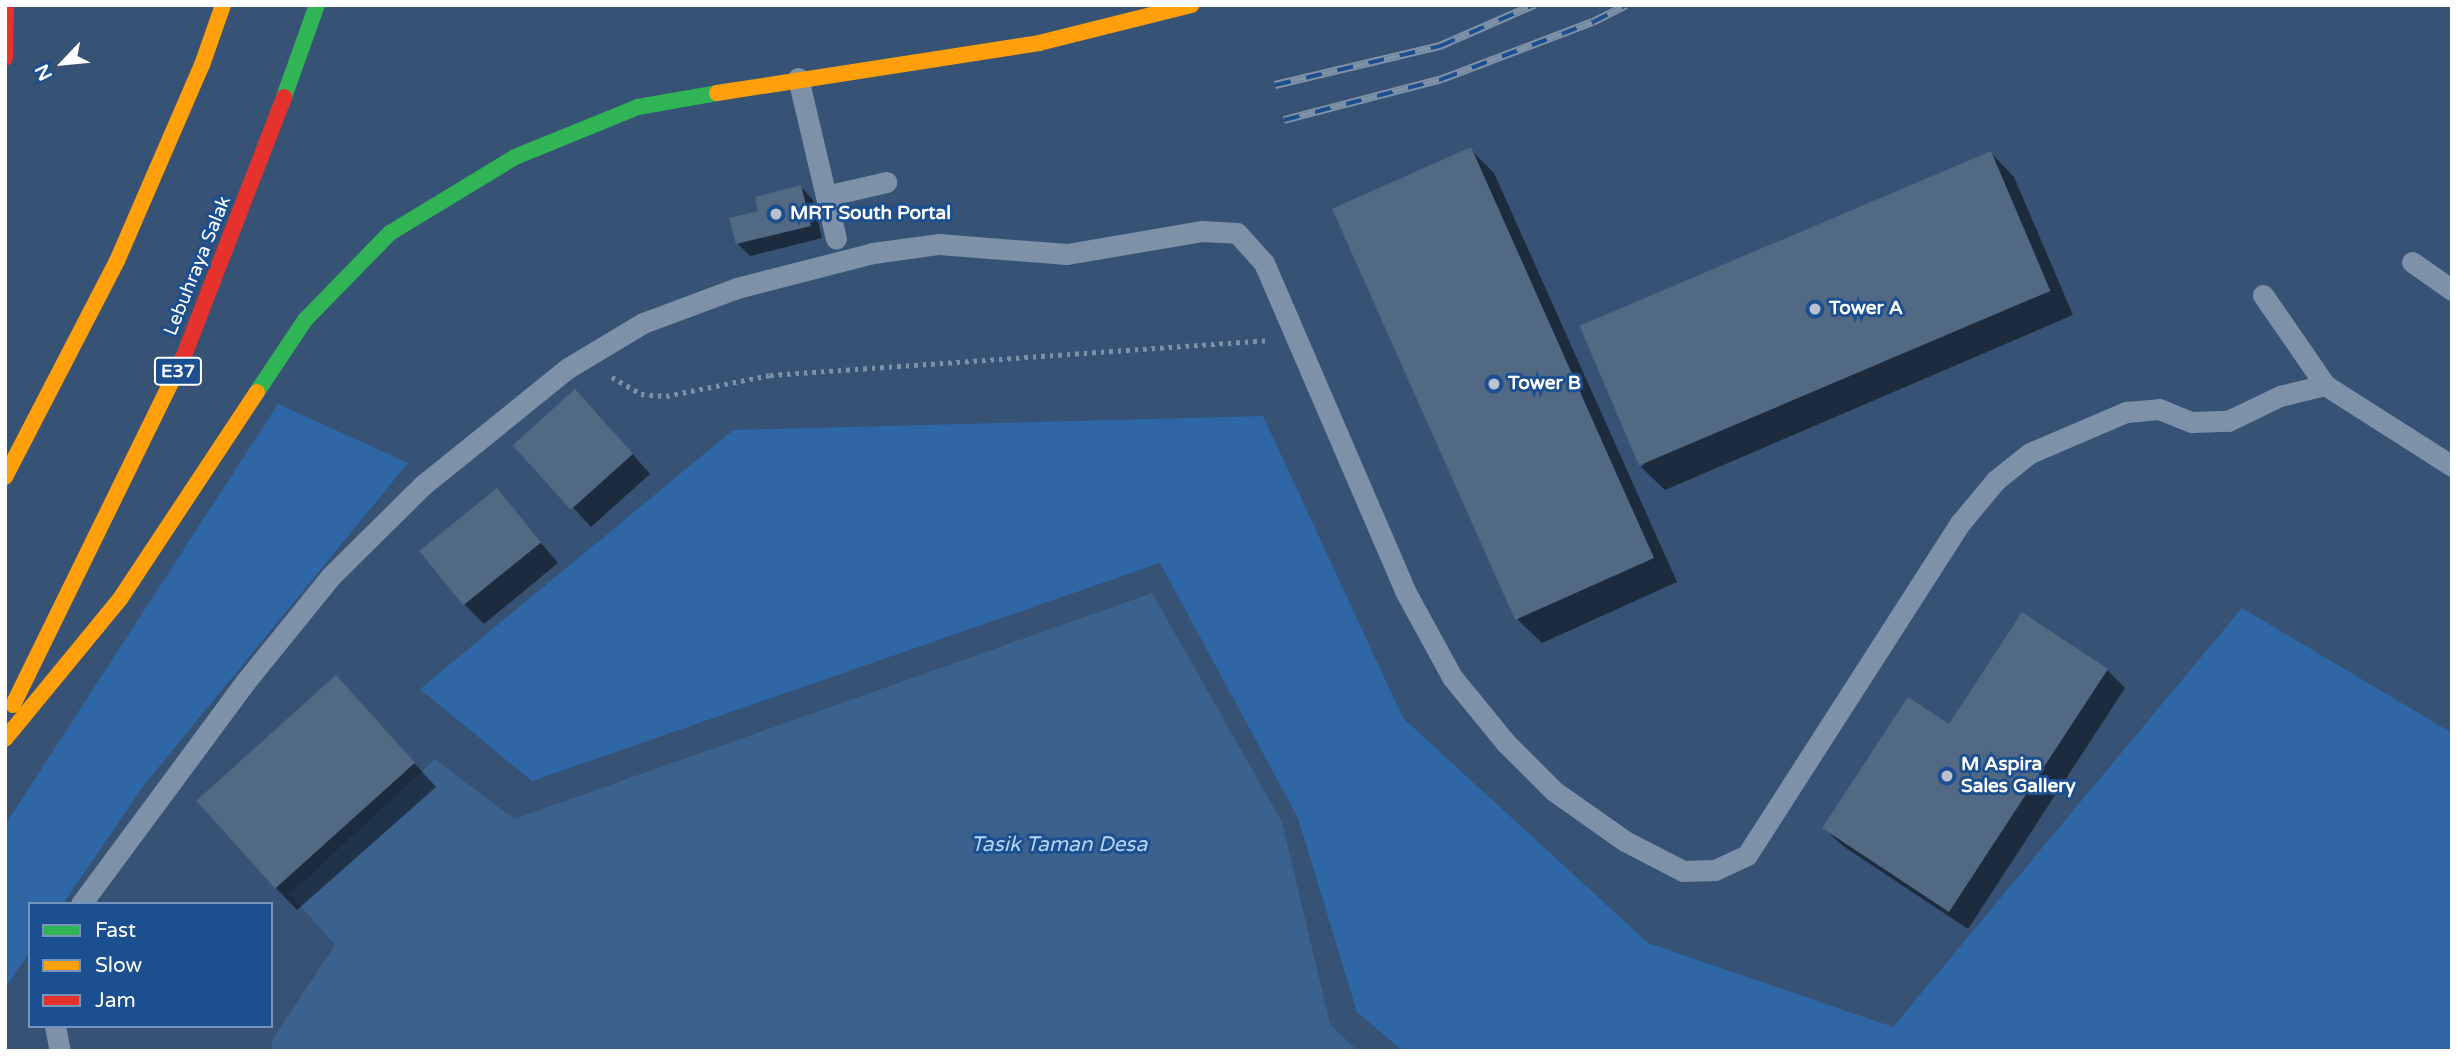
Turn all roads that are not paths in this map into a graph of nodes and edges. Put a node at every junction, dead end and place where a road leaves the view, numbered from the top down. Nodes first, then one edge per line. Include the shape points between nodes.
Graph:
1 (6, 5) edge
2 (223, 5) edge
3 (317, 5) edge
4 (1191, 5) edge
5 (5, 58) edge
6 (798, 78) junction
7 (886, 182) dead end
8 (826, 196) junction
9 (836, 239) dead end
10 (2412, 262) dead end
11 (2452, 290) edge
12 (2263, 295) dead end
13 (2325, 386) junction
14 (2452, 466) edge
15 (5, 477) edge
16 (5, 722) edge
17 (5, 739) edge
18 (82, 902) edge
19 (55, 1028) edge
20 (60, 1051) edge

1 - 5 highway
2 - 15 highway via 202,65 117,261
3 - 16 highway, Lebuhraya Salak / E37 via 229,248 170,390
4 - 6 highway via 1039,43
6 - 8 lane
6 - 17 highway via 638,107 514,157 390,233 305,320 120,599
7 - 8 lane
8 - 9 lane
10 - 11 lane
12 - 13 lane
13 - 14 lane
13 - 18 lane via 2280,396 2228,421 2192,422 2158,408 2126,412 2030,453 1996,480 1961,522 1747,855 1715,870 1683,871 1625,841 1554,791 1506,743 1452,677 1405,591 1264,263 1237,233 1201,231 1068,254 939,244 873,253 737,288 643,323 568,368 424,485 331,576 246,681
19 - 20 lane

